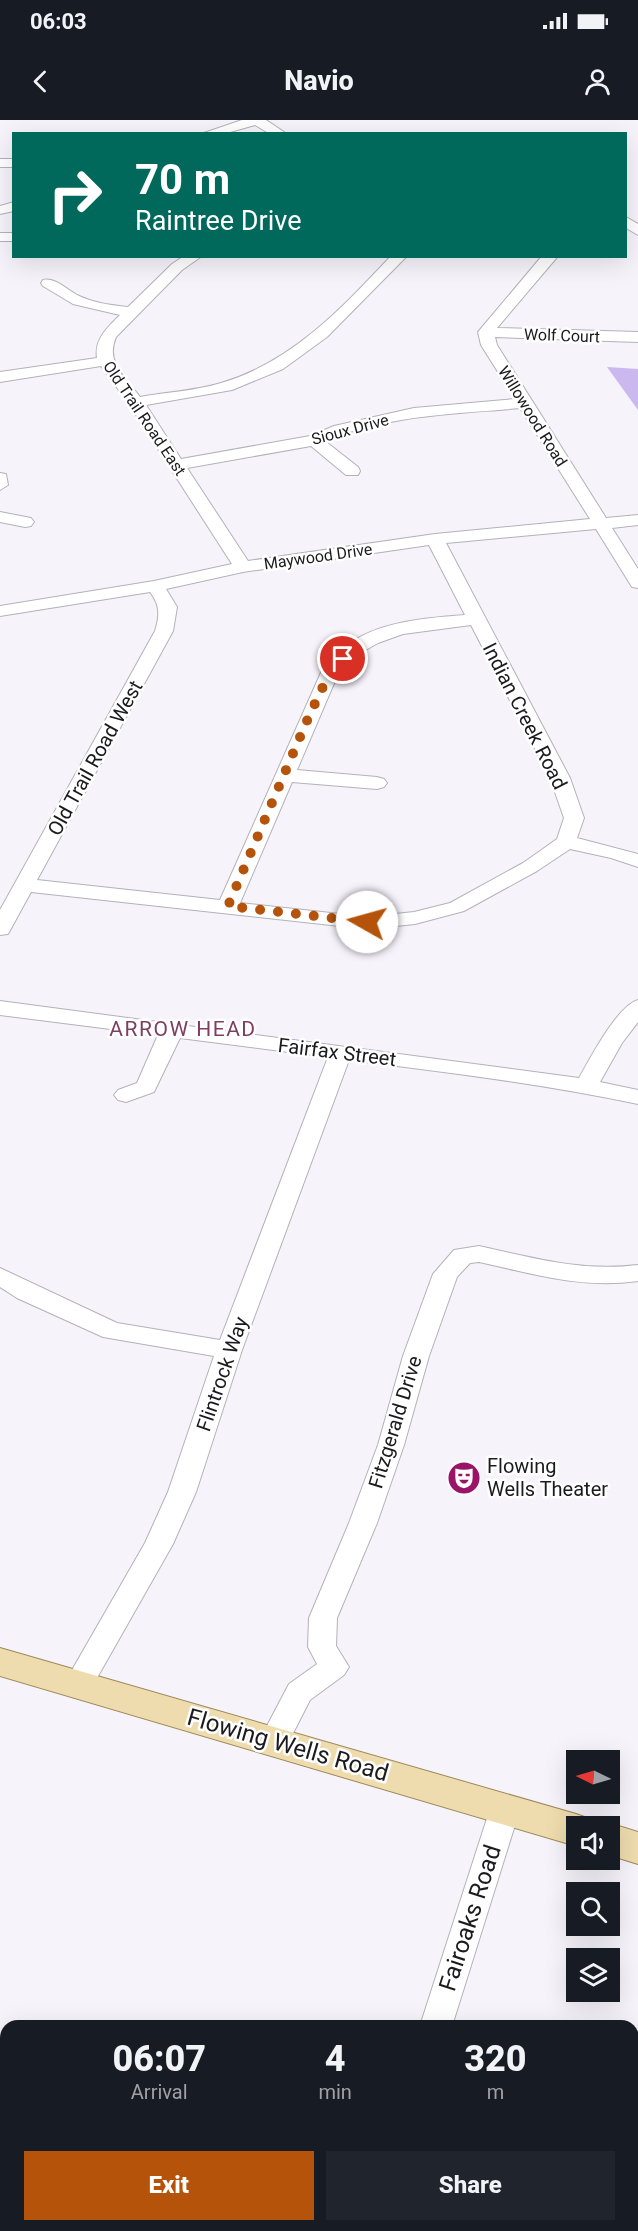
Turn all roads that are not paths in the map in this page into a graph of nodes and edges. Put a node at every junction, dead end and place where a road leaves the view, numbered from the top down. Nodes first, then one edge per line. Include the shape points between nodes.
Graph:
1 (256, 120) edge
2 (214, 132) edge
3 (277, 132) edge
4 (192, 258) edge
5 (398, 258) edge
6 (549, 258) edge
7 (48, 283) dead end
8 (131, 312) junction
9 (486, 333) junction
10 (638, 337) edge
11 (105, 361) junction
12 (0, 377) edge
13 (136, 402) junction
14 (524, 403) junction
15 (314, 440) junction
16 (177, 465) junction
17 (352, 471) dead end
18 (0, 478) edge
19 (0, 486) edge
20 (0, 517) edge
21 (638, 520) edge
22 (26, 522) dead end
23 (600, 523) junction
24 (435, 539) junction
25 (243, 567) junction
26 (638, 583) edge
27 (154, 585) junction
28 (0, 611) edge
29 (476, 619) junction
30 (285, 775) junction
31 (377, 783) dead end
32 (567, 842) junction
33 (638, 861) edge
34 (24, 885) junction
35 (228, 906) junction
36 (0, 929) edge
37 (638, 1007) edge
38 (0, 1008) edge
39 (171, 1030) junction
40 (341, 1052) junction
41 (586, 1086) junction
42 (126, 1095) dead end
43 (638, 1097) edge
44 (638, 1273) edge
45 (0, 1276) edge
46 (229, 1350) junction
47 (0, 1662) edge
48 (79, 1684) junction
49 (274, 1741) junction
50 (505, 1809) junction
51 (566, 1827) edge
52 (620, 1842) edge
53 (638, 1848) edge
54 (438, 2020) edge

1 - 2 street
1 - 3 street
4 - 8 street, Old Trail Road East via 177,267
5 - 13 street via 327,332 294,358 226,387
6 - 9 street
7 - 8 street via 70,299
8 - 11 street, Old Trail Road East via 109,335 103,349
9 - 10 street, Wolf Court
9 - 14 street, Willowood Road via 489,345
11 - 12 street
11 - 13 street, Old Trail Road East
13 - 16 street, Old Trail Road East
14 - 15 street, Sioux Drive via 414,413 340,429
14 - 23 street, Willowood Road
15 - 16 street, Sioux Drive
15 - 17 street
16 - 25 street, Old Trail Road East
18 - 19 street
20 - 22 street
21 - 23 street, Maywood Drive
23 - 24 street, Maywood Drive
23 - 26 street, Willowood Road
24 - 25 street, Maywood Drive
24 - 29 street, Indian Creek Road
25 - 27 street, Maywood Drive
27 - 28 street, Maywood Drive
27 - 34 street, Old Trail Road West via 167,602 170,614 164,632
29 - 30 street via 388,632 356,647 330,672
29 - 32 street, Indian Creek Road via 560,778 574,818
30 - 31 street
30 - 35 street
32 - 33 street
32 - 35 street via 457,907 415,918 367,922
34 - 35 street
34 - 36 street, Old Trail Road West
37 - 41 street via 612,1041
38 - 39 street, Fairfax Street
39 - 40 street, Fairfax Street
39 - 42 street via 146,1087
40 - 41 street, Fairfax Street
40 - 46 street, Flintrock Way
41 - 43 street, Fairfax Street
44 - 49 street, Fitzgerald Drive via 609,1277 575,1275 479,1254 459,1259 446,1274 363,1523 323,1618 321,1647 334,1667 299,1692
45 - 46 street via 112,1331
46 - 48 street, Flintrock Way via 182,1492 159,1544
47 - 48 main road, Flowing Wells Road
48 - 49 main road, Flowing Wells Road
49 - 50 main road, Flowing Wells Road
50 - 51 main road, Flowing Wells Road
50 - 54 street, Fairoaks Road
52 - 53 main road

